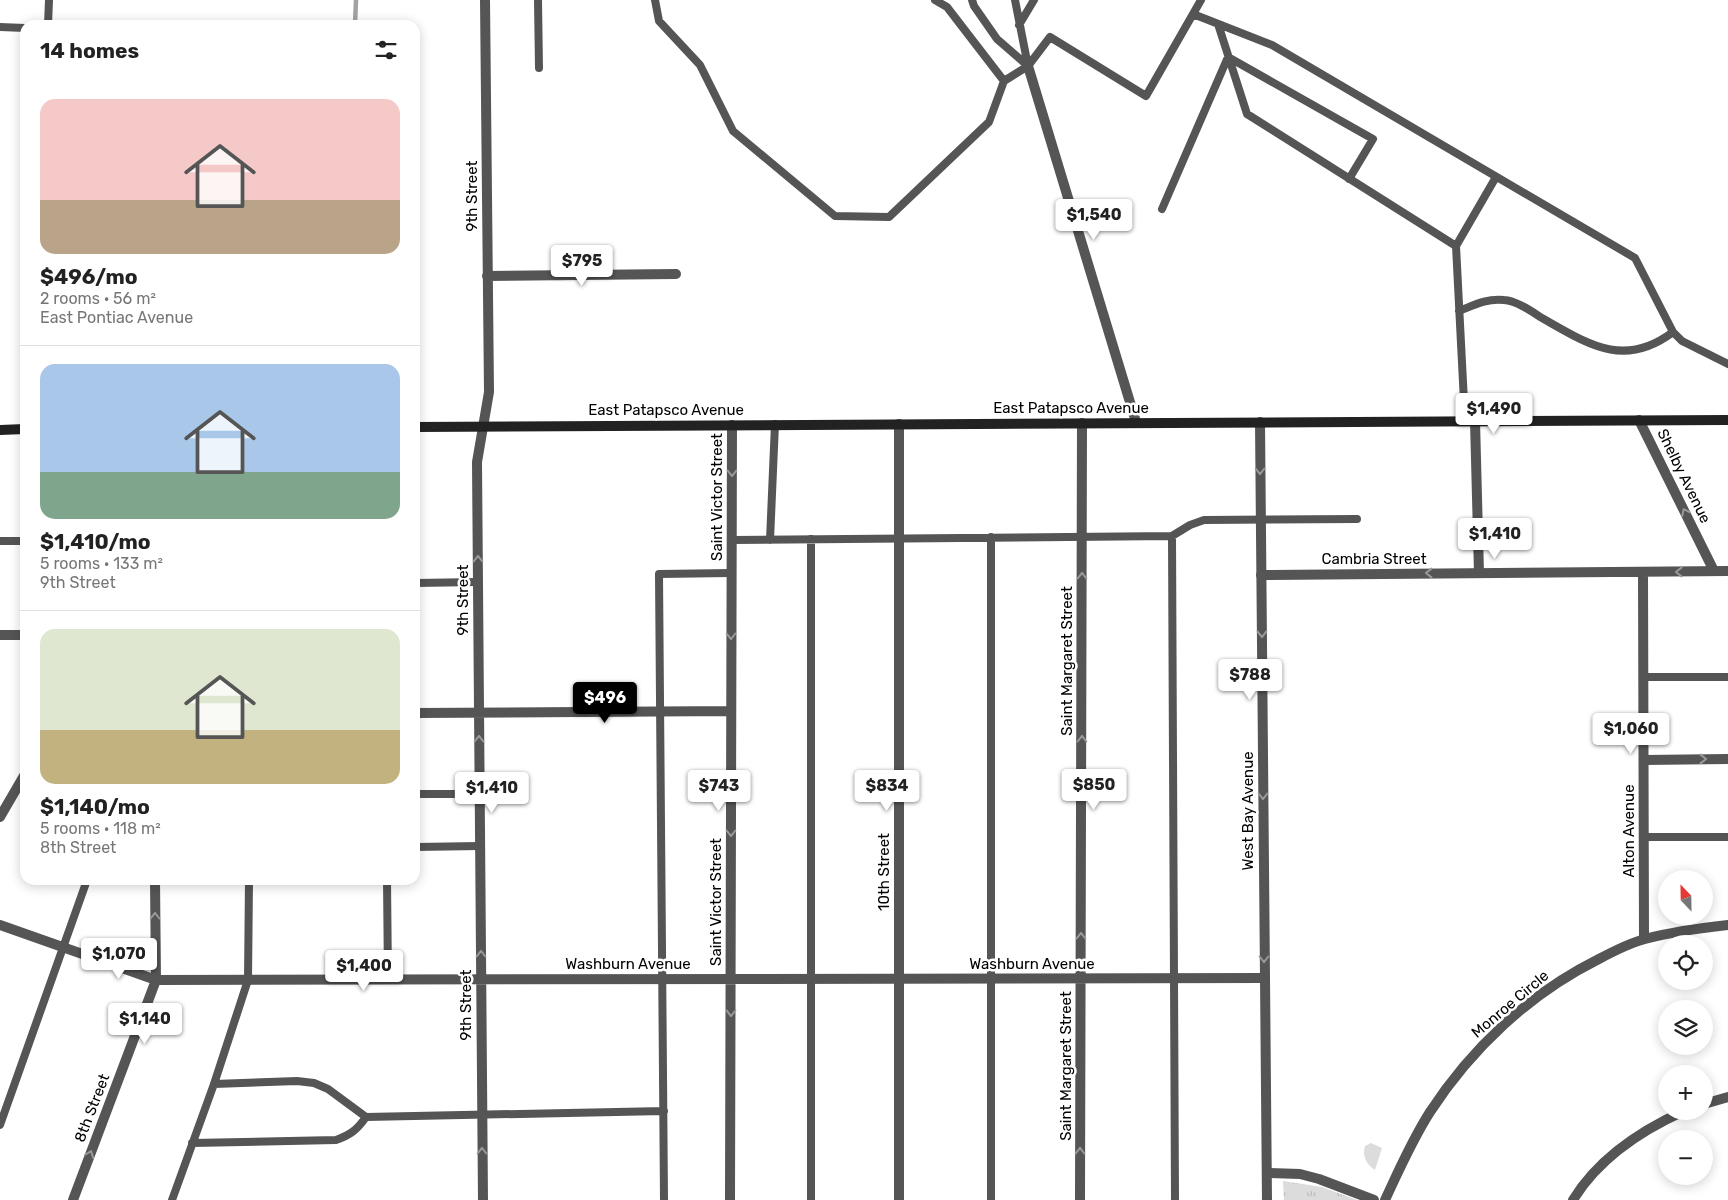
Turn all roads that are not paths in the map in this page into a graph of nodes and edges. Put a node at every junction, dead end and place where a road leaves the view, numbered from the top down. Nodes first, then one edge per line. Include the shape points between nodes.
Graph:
1 (48, 0) edge
2 (485, 0) edge
3 (538, 0) edge
4 (655, 0) edge
5 (935, 0) edge
6 (972, 0) edge
7 (1015, 0) edge
8 (1034, 0) edge
9 (1201, 0) edge
10 (1193, 14) junction
11 (48, 20) edge
12 (1218, 24) junction
13 (1019, 25) junction
14 (0, 27) edge
15 (20, 28) edge
16 (1228, 56) junction
17 (1028, 66) junction
18 (539, 68) dead end
19 (1004, 81) junction
20 (1496, 177) junction
21 (1349, 178) junction
22 (1162, 209) dead end
23 (1456, 246) junction
24 (676, 274) dead end
25 (487, 276) junction
26 (1459, 311) junction
27 (1673, 332) junction
28 (1728, 364) edge
29 (1639, 420) junction
30 (1728, 420) edge
31 (1470, 421) junction
32 (1136, 422) junction
33 (1260, 422) junction
34 (1082, 423) junction
35 (775, 424) junction
36 (899, 424) junction
37 (732, 425) junction
38 (483, 426) junction
39 (420, 427) edge
40 (20, 429) edge
41 (0, 430) edge
42 (1261, 519) junction
43 (1357, 519) dead end
44 (1172, 536) junction
45 (1082, 537) junction
46 (900, 538) junction
47 (991, 538) junction
48 (811, 539) junction
49 (732, 540) junction
50 (770, 540) junction
51 (0, 541) edge
52 (20, 541) edge
53 (1714, 571) junction
54 (1728, 571) edge
55 (1643, 572) junction
56 (731, 573) junction
57 (1479, 573) junction
58 (1261, 574) junction
59 (478, 582) junction
60 (420, 583) edge
61 (20, 634) edge
62 (0, 635) edge
63 (1643, 677) junction
64 (1728, 677) edge
65 (731, 711) junction
66 (479, 712) junction
67 (660, 712) junction
68 (420, 713) edge
69 (1728, 759) edge
70 (1644, 760) junction
71 (20, 783) edge
72 (420, 794) edge
73 (480, 794) junction
74 (0, 817) edge
75 (1644, 837) junction
76 (1728, 837) edge
77 (480, 846) junction
78 (420, 847) edge
79 (84, 885) edge
80 (155, 885) edge
81 (249, 885) edge
82 (387, 885) edge
83 (0, 925) edge
84 (1728, 925) edge
85 (1644, 939) junction
86 (63, 946) junction
87 (1081, 978) junction
88 (1174, 978) junction
89 (1264, 978) junction
90 (662, 979) junction
91 (731, 979) junction
92 (812, 979) junction
93 (899, 979) junction
94 (991, 979) junction
95 (156, 980) junction
96 (248, 980) junction
97 (388, 980) junction
98 (481, 980) junction
99 (214, 1084) junction
100 (1728, 1097) edge
101 (1713, 1101) edge
102 (664, 1111) junction
103 (482, 1115) junction
104 (366, 1117) junction
105 (1666, 1120) edge
106 (0, 1125) edge
107 (192, 1143) junction
108 (1266, 1173) junction
109 (73, 1200) edge
110 (172, 1200) edge
111 (482, 1200) edge
112 (664, 1200) edge
113 (730, 1200) edge
114 (812, 1200) edge
115 (899, 1200) edge
116 (991, 1200) edge
117 (1080, 1200) edge
118 (1175, 1200) edge
119 (1267, 1200) edge
120 (1374, 1200) edge
121 (1385, 1200) edge
122 (1573, 1200) edge

1 - 11 lane
2 - 25 street, 9th Street
3 - 18 lane
4 - 19 lane via 659,21 700,65 733,131 836,216 889,217 989,122
5 - 19 lane via 947,7
6 - 17 lane via 998,39
7 - 13 lane
8 - 13 lane
9 - 10 lane
10 - 12 lane
10 - 17 lane via 1146,96 1050,38
12 - 16 lane
12 - 20 lane via 1272,45
13 - 17 lane
14 - 15 lane
16 - 21 lane via 1247,114
16 - 21 lane via 1373,139
16 - 22 lane
17 - 19 lane
17 - 32 street
20 - 23 lane
20 - 27 lane via 1635,258
21 - 23 lane
23 - 26 lane
24 - 25 street
25 - 38 street, 9th Street via 489,392
26 - 27 lane via 1486,300 1506,300 1528,309 1578,339 1621,352 1650,346
26 - 31 lane
27 - 28 lane via 1682,341
29 - 30 main road, East Patapsco Avenue
29 - 31 main road, East Patapsco Avenue
53 -> 29 street, Shelby Avenue
31 - 33 main road, East Patapsco Avenue
31 - 57 street
32 - 33 main road, East Patapsco Avenue
32 - 34 main road, East Patapsco Avenue
33 -> 42 street, West Bay Avenue
34 - 36 main road, East Patapsco Avenue
34 - 45 street, Saint Margaret Street
35 - 36 main road, East Patapsco Avenue
35 - 37 main road, East Patapsco Avenue
35 - 50 lane
36 - 46 street, 10th Street
37 - 38 main road, East Patapsco Avenue
37 -> 49 street, Saint Victor Street
38 - 39 main road, East Patapsco Avenue
59 -> 38 street, 9th Street via 477,462
40 - 41 main road
42 - 43 lane
42 - 44 lane via 1204,520 1190,524
42 - 58 street, West Bay Avenue
44 - 45 lane
44 - 88 lane
45 - 47 lane
87 -> 45 street, Saint Margaret Street
46 - 47 lane
46 - 48 lane
46 - 93 street, 10th Street
47 - 94 lane
48 - 50 lane
48 - 92 lane
49 - 50 lane
49 - 56 street, Saint Victor Street
51 - 52 lane
53 - 54 street, Cambria Street
53 -> 55 street, Cambria Street
55 - 57 street, Cambria Street
55 - 63 street, Alton Avenue
56 -> 65 street, Saint Victor Street
56 - 67 lane via 660,574
57 -> 58 street, Cambria Street
58 -> 89 street, West Bay Avenue
59 - 60 lane
59 - 66 street, 9th Street
61 - 62 street
63 - 64 lane
63 - 70 street, Alton Avenue
65 - 67 street
65 -> 91 street, Saint Victor Street
66 - 67 street
66 - 68 street
73 -> 66 street, 9th Street
67 - 90 lane
70 -> 69 street
70 - 75 street, Alton Avenue
71 - 74 street
72 - 73 lane
73 - 77 street, 9th Street
75 - 76 lane
75 - 85 street, Alton Avenue
77 - 78 lane
98 -> 77 street, 9th Street
79 - 86 lane
95 -> 80 street, 8th Street
81 - 96 lane
82 - 97 lane
83 - 86 street, Washburn Avenue
84 - 85 street, Monroe Circle
85 - 121 street, Monroe Circle via 1579,969 1544,991 1464,1065 1430,1112
86 - 95 street, Washburn Avenue
86 - 106 lane
87 - 88 street, Washburn Avenue
87 - 94 street, Washburn Avenue
117 -> 87 street, Saint Margaret Street
88 - 89 street, Washburn Avenue
88 - 118 lane
89 - 108 street, West Bay Avenue
90 - 91 street, Washburn Avenue
90 - 98 street, Washburn Avenue
90 - 102 lane
91 - 92 street, Washburn Avenue
91 -> 113 street, Saint Victor Street
92 - 93 street, Washburn Avenue
92 - 114 lane
93 - 94 street, Washburn Avenue
93 - 115 street, 10th Street
94 - 116 lane
95 - 96 street, Washburn Avenue
109 -> 95 street, 8th Street
96 - 97 street, Washburn Avenue
96 - 99 lane
97 - 98 street, Washburn Avenue
98 - 103 street, 9th Street
99 - 104 lane via 314,1083 328,1089
99 - 107 lane
100 - 101 street
102 - 103 lane
102 - 112 lane
103 - 104 lane
111 -> 103 street, 9th Street
104 - 107 lane via 358,1130 336,1140
105 - 122 street via 1627,1144 1598,1170
107 - 110 lane
108 - 119 street, West Bay Avenue
108 - 120 street via 1300,1174

